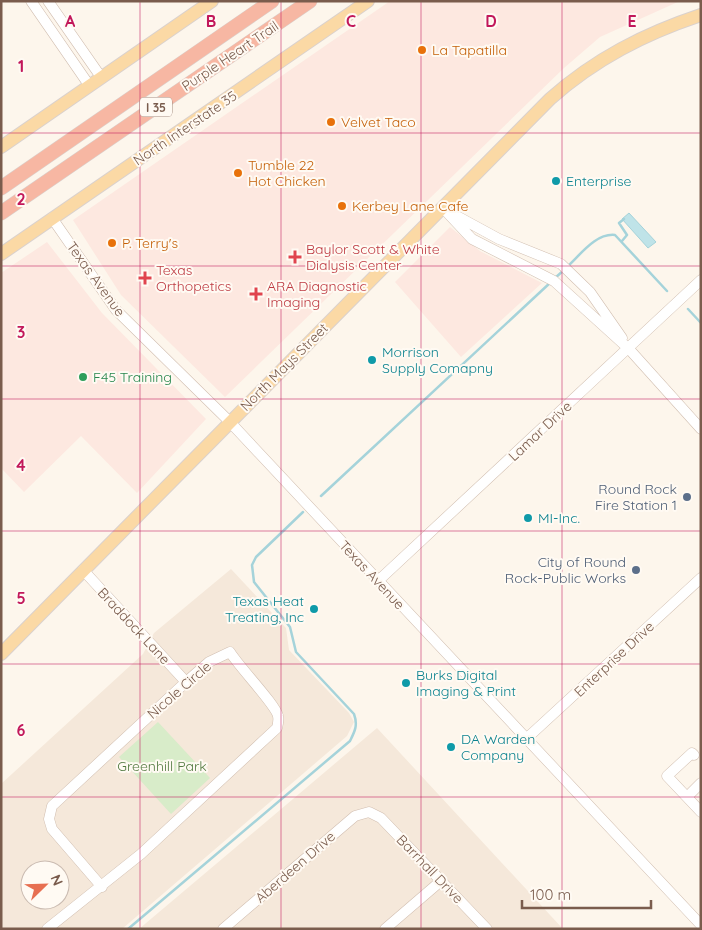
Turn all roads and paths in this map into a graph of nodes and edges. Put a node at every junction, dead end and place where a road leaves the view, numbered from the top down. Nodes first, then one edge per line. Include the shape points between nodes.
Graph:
1 (31, 1) edge
2 (48, 1) edge
3 (212, 1) edge
4 (272, 1) edge
5 (310, 1) edge
6 (368, 1) edge
7 (701, 15) edge
8 (68, 30) junction
9 (56, 38) junction
10 (101, 77) junction
11 (89, 85) junction
12 (1, 147) edge
13 (1, 188) edge
14 (443, 208) junction
15 (1, 213) edge
16 (52, 218) junction
17 (1, 254) edge
18 (701, 280) edge
19 (629, 349) junction
20 (229, 422) junction
21 (701, 429) edge
22 (83, 570) junction
23 (701, 578) edge
24 (378, 581) junction
25 (1, 654) edge
26 (186, 682) junction
27 (526, 739) junction
28 (694, 755) dead end
29 (701, 783) edge
30 (687, 797) junction
31 (370, 812) joint
32 (701, 812) edge
33 (442, 880) junction
34 (102, 887) junction
35 (701, 925) edge
36 (47, 929) edge
37 (223, 929) edge
38 (385, 929) edge
39 (487, 929) edge

1 - 9 street
2 - 8 street
3 - 10 main road
4 - 13 highway, Purple Heart Trail / I 35
5 - 15 highway, Purple Heart Trail / I 35
6 - 16 main road, North Interstate 35
7 - 14 main road, North Mays Street via 631,42 574,80 550,99
8 - 9 street
8 - 10 street
9 - 11 street
10 - 11 main road
11 - 12 main road
14 - 19 street via 472,239 554,282
14 - 19 street via 484,232 561,264 590,292
14 - 20 main road, North Mays Street
16 - 17 main road, North Interstate 35
16 - 20 street, Texas Avenue via 116,310
18 - 19 street, Lamar Drive
19 - 21 street
19 - 24 street, Lamar Drive
20 - 22 main road, North Mays Street
20 - 24 street, Texas Avenue
22 - 25 main road, North Mays Street
22 - 26 street, Braddock Lane
23 - 27 street, Enterprise Drive
24 - 27 street, Texas Avenue
26 - 34 street, Nicole Circle via 56,801 49,812 52,829
26 - 34 street, Nicole Circle via 209,662 230,652 276,711 277,728
27 - 35 street, Texas Avenue
28 - 30 street via 692,753 667,776
29 - 30 street
30 - 32 street
31 - 33 street, Barrhall Drive via 380,818
31 - 37 street, Aberdeen Drive via 355,816
33 - 38 street
33 - 39 street, Barrhall Drive
34 - 36 street, Nicole Circle

